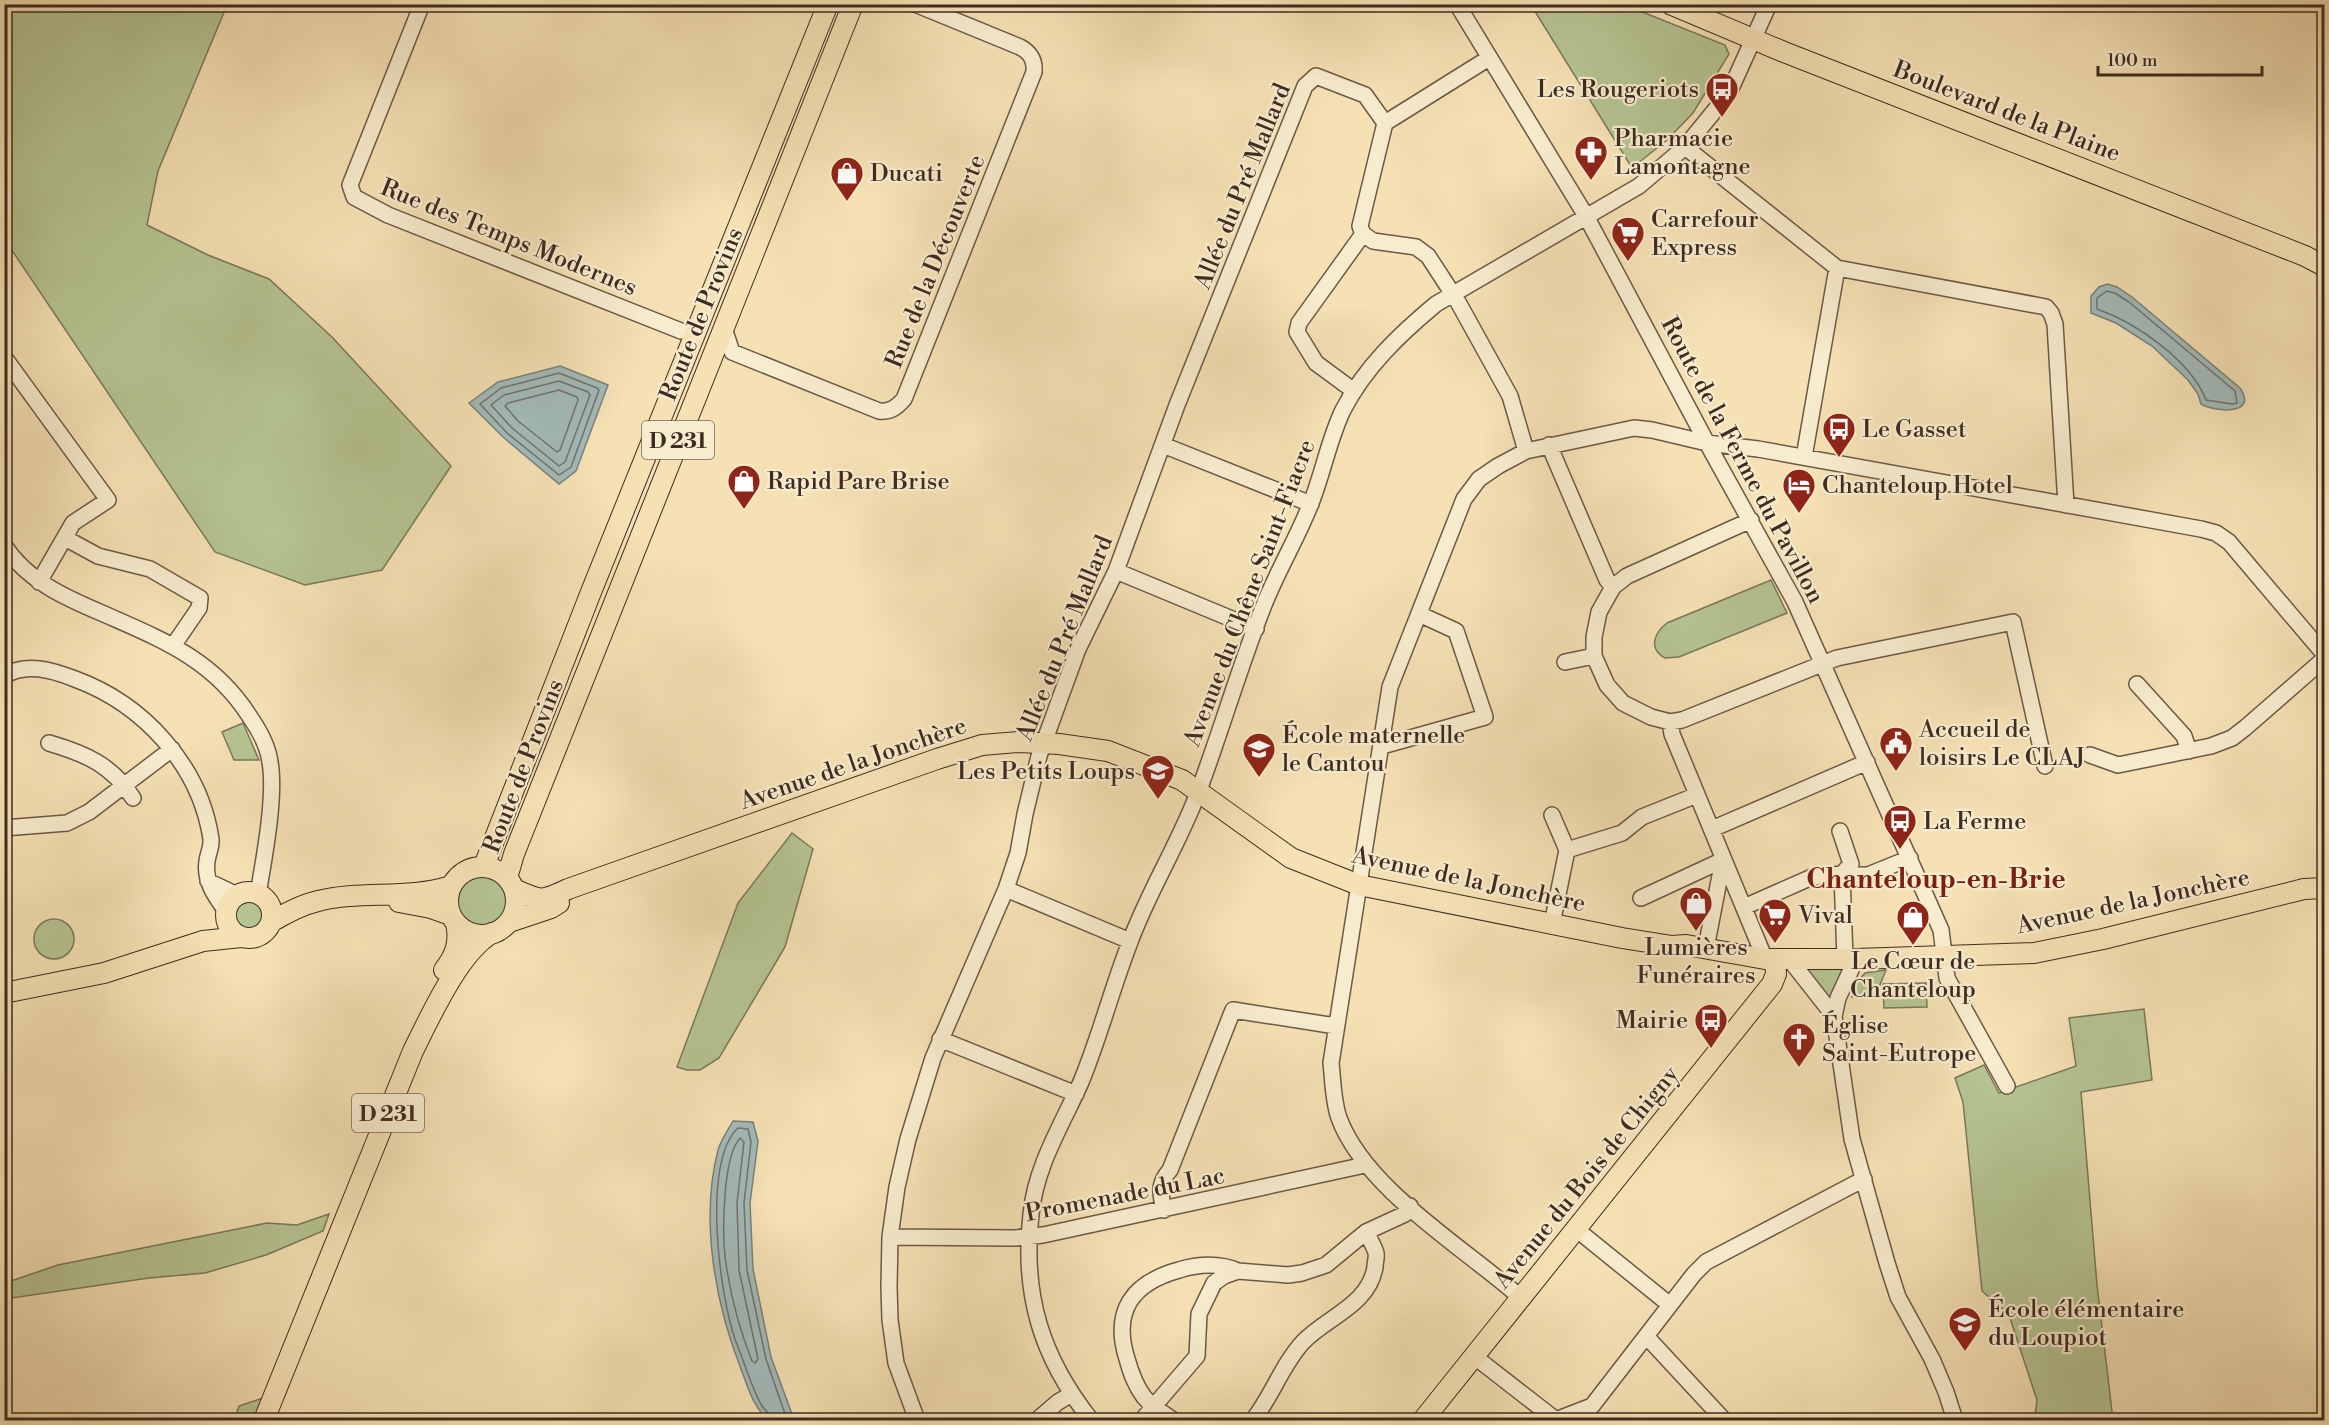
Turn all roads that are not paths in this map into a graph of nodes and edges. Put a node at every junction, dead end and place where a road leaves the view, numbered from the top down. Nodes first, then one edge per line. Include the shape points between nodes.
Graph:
1 (422, 4) edge
2 (828, 4) edge
3 (852, 4) edge
4 (915, 4) edge
5 (1457, 4) edge
6 (1670, 4) edge
7 (1769, 4) edge
8 (1755, 39) junction
9 (1489, 58) junction
10 (1385, 123) junction
11 (1685, 147) junction
12 (1586, 216) junction
13 (1363, 234) junction
14 (2325, 266) edge
15 (1838, 268) junction
16 (1452, 294) junction
17 (703, 316) junction
18 (723, 325) junction
19 (681, 331) junction
20 (732, 352) junction
21 (4, 357) edge
22 (687, 357) junction
23 (708, 364) junction
24 (1354, 391) junction
25 (1707, 443) junction
26 (1549, 445) junction
27 (1163, 446) junction
28 (1526, 451) junction
29 (1804, 457) junction
30 (1311, 504) junction
31 (2066, 505) junction
32 (1751, 520) junction
33 (65, 538) junction
34 (4, 545) edge
35 (1116, 571) junction
36 (39, 582) junction
37 (1612, 587) junction
38 (1419, 614) junction
39 (1256, 629) junction
40 (173, 646) junction
41 (2325, 654) edge
42 (1594, 656) junction
43 (2325, 660) edge
44 (1565, 662) dead end
45 (1824, 663) junction
46 (4, 676) edge
47 (2137, 684) dead end
48 (1670, 722) junction
49 (49, 743) dead end
50 (1043, 744) junction
51 (1382, 747) junction
52 (172, 749) junction
53 (2190, 751) junction
54 (2090, 755) dead end
55 (1867, 762) junction
56 (2045, 766) dead end
57 (124, 785) junction
58 (1199, 791) junction
59 (1698, 795) junction
60 (133, 798) dead end
61 (1552, 815) dead end
62 (4, 828) edge
63 (1712, 829) junction
64 (1840, 831) dead end
65 (1567, 850) junction
66 (1910, 858) junction
67 (1723, 860) junction
68 (484, 866) junction
69 (1842, 874) junction
70 (511, 883) junction
71 (1359, 885) junction
72 (451, 886) junction
73 (580, 886) junction
74 (2325, 888) edge
75 (1006, 890) junction
76 (370, 896) junction
77 (1641, 898) dead end
78 (266, 906) junction
79 (1744, 907) junction
80 (229, 908) junction
81 (454, 919) junction
82 (509, 922) junction
83 (1552, 924) junction
84 (492, 933) junction
85 (241, 937) junction
86 (203, 941) junction
87 (1130, 941) junction
88 (1706, 948) junction
89 (1945, 957) junction
90 (1850, 959) junction
91 (1777, 960) junction
92 (4, 993) edge
93 (1834, 1016) junction
94 (1336, 1026) junction
95 (940, 1039) junction
96 (2007, 1086) dead end
97 (1076, 1094) junction
98 (1365, 1165) junction
99 (1864, 1179) junction
100 (1410, 1206) junction
101 (1164, 1210) junction
102 (1576, 1229) junction
103 (1366, 1232) junction
104 (890, 1237) junction
105 (1028, 1237) junction
106 (1238, 1271) junction
107 (1521, 1298) junction
108 (1670, 1305) junction
109 (308, 1308) junction
110 (1646, 1336) junction
111 (1475, 1357) junction
112 (1070, 1395) junction
113 (1153, 1406) junction
114 (264, 1420) edge
115 (917, 1420) edge
116 (1036, 1420) edge
117 (1091, 1420) edge
118 (1142, 1420) edge
119 (1173, 1420) edge
120 (1253, 1420) edge
121 (1423, 1420) edge
122 (1724, 1420) edge
123 (1955, 1420) edge

1 - 19 street, Rue des Temps Modernes via 350,185 354,197 388,215
2 - 17 main road, Route de Provins / D 231
3 - 18 main road, Route de Provins / D 231
4 - 20 street, Rue de la Découverte via 1020,47 1031,56 1034,72 904,399 894,409 879,411
5 - 9 street, Route de la Ferme du Pavillon
6 - 8 main road, Boulevard de la Plaine
7 - 8 street, Avenue du Chêne Saint-Fiacre
8 - 11 street, Avenue du Chêne Saint-Fiacre via 1729,93
8 - 14 main road, Boulevard de la Plaine
9 - 10 street
9 - 12 street, Route de la Ferme du Pavillon
10 - 13 street via 1360,226
10 - 27 street, Allée du Pré Mallard via 1365,95 1316,76 1305,87
11 - 12 street, Avenue du Chêne Saint-Fiacre via 1639,186
11 - 15 street
12 - 16 street, Avenue du Chêne Saint-Fiacre
12 - 25 street, Route de la Ferme du Pavillon
13 - 16 street via 1373,242 1416,248 1428,256
13 - 24 street via 1299,323 1297,332 1316,363
15 - 29 street
15 - 31 street via 2049,310 2055,324
16 - 24 street, Avenue du Chêne Saint-Fiacre via 1389,346
16 - 28 street via 1510,396
17 - 19 street
17 - 22 main road, Route de Provins / D 231
18 - 20 street
18 - 23 main road, Route de Provins / D 231
19 - 22 street
20 - 23 street
21 - 33 street via 112,505 74,523
22 - 68 main road, Route de Provins / D 231
23 - 70 main road, Route de Provins / D 231 via 514,854
24 - 30 street, Avenue du Chêne Saint-Fiacre via 1342,412
25 - 26 street via 1634,428
25 - 29 street
25 - 32 street, Route de la Ferme du Pavillon
26 - 28 street
26 - 37 street
27 - 30 street
27 - 35 street, Allée du Pré Mallard
28 - 38 street via 1479,479 1464,499
29 - 31 street
30 - 39 street, Avenue du Chêne Saint-Fiacre
31 - 41 street via 2216,533 2229,542
32 - 37 street via 1638,570
32 - 45 street, Route de la Ferme du Pavillon
33 - 36 street
33 - 40 street via 98,556 150,569 200,598 199,608
34 - 36 street
35 - 39 street
35 - 50 street, Allée du Pré Mallard via 1078,649
36 - 40 street
37 - 42 street via 1599,612
38 - 51 street via 1390,687
38 - 51 street via 1456,631 1485,717
39 - 58 street, Avenue du Chêne Saint-Fiacre
40 - 78 street via 201,663 238,698 258,729 270,762
42 - 44 street
42 - 48 street via 1607,685 1623,703
43 - 53 street via 2232,738
45 - 48 street via 1692,717
45 - 55 street, Route de la Ferme du Pavillon
45 - 56 street via 2013,622
46 - 52 street via 25,668 40,669 94,686 135,712
47 - 53 street via 2184,736
48 - 59 street
49 - 57 street via 78,751 107,768
50 - 58 main road, Avenue de la Jonchère via 1108,752 1146,764
50 - 73 main road, Avenue de la Jonchère via 982,745
50 - 75 street, Allée du Pré Mallard
51 - 71 street
52 - 57 street
52 - 80 street via 189,778 207,825 211,840 208,881
53 - 54 street via 2118,765
55 - 63 street
55 - 66 street, Route de la Ferme du Pavillon
57 - 60 street
57 - 62 street via 89,812 67,823
58 - 71 main road, Avenue de la Jonchère via 1291,858
58 - 87 street, Avenue du Chêne Saint-Fiacre
59 - 63 street
59 - 65 street via 1642,817 1622,833
61 - 65 street
63 - 67 street
64 - 69 street via 1851,864
65 - 83 street
66 - 69 street via 1868,875
66 - 89 street, Route de la Ferme du Pavillon via 1941,930
67 - 77 street
67 - 79 street
67 - 88 street
68 - 70 main road via 493,868
68 - 72 main road via 465,871
69 - 79 street via 1812,877
69 - 90 street
70 - 73 main road, Avenue de la Jonchère via 540,899
70 - 82 main road via 516,900
71 - 83 main road, Avenue de la Jonchère
71 - 94 street
72 - 76 main road via 409,895
72 - 81 main road via 448,905
73 - 82 main road via 551,908
74 - 89 main road, Avenue de la Jonchère via 2304,889 2034,953
75 - 87 street
75 - 95 street, Allée du Pré Mallard
76 - 78 main road via 320,900 299,907
76 - 81 main road via 431,908
78 - 80 main road via 244,892
78 - 85 main road via 268,927 259,936
79 - 91 street
80 - 85 main road via 231,930
80 - 86 main road
81 - 84 main road via 471,933
81 - 109 main road, D 231 via 456,952 423,1002 403,1043
82 - 84 main road
83 - 88 main road, Avenue de la Jonchère via 1672,946
84 - 109 main road, D 231 via 471,950 435,1006 412,1052
85 - 86 main road
86 - 92 main road via 104,973
87 - 97 street, Avenue du Chêne Saint-Fiacre
88 - 91 main road, Avenue de la Jonchère
89 - 90 main road, Avenue de la Jonchère
89 - 96 street, Route de la Ferme du Pavillon via 1947,978
90 - 91 main road, Avenue de la Jonchère
90 - 93 street
91 - 93 street
91 - 102 main road, Avenue du Bois de Chigny via 1772,984
93 - 99 street via 1852,1139
94 - 98 street via 1331,1063 1338,1116
94 - 101 street via 1233,1010 1170,1170 1162,1179
95 - 97 street
95 - 104 street, Allée du Pré Mallard via 908,1139
97 - 105 street, Avenue du Chêne Saint-Fiacre via 1042,1162
98 - 100 street
98 - 101 street, Promenade du Lac
99 - 108 street via 1706,1262
99 - 123 street via 1898,1297 1932,1359
100 - 103 street via 1405,1214
100 - 107 street
101 - 105 street, Promenade du Lac
102 - 107 main road, Avenue du Bois de Chigny
102 - 108 street
103 - 106 street via 1326,1265 1315,1269 1288,1275
103 - 120 street via 1376,1254 1373,1276 1352,1306 1324,1323 1303,1343
104 - 105 street, Promenade du Lac
104 - 115 street, Allée du Pré Mallard via 890,1320 896,1363
105 - 112 street, Avenue du Chêne Saint-Fiacre via 1036,1320 1048,1354
106 - 113 street via 1214,1283 1199,1314 1197,1356
106 - 113 street via 1227,1266 1194,1266 1162,1275 1133,1294 1121,1319 1123,1346 1133,1379
107 - 111 main road, Avenue du Bois de Chigny
108 - 110 street
109 - 114 main road, D 231
110 - 111 street via 1593,1406 1556,1420
110 - 122 street
111 - 121 main road, Avenue du Bois de Chigny
112 - 116 street
112 - 117 street, Avenue du Chêne Saint-Fiacre
113 - 118 street
113 - 119 street

